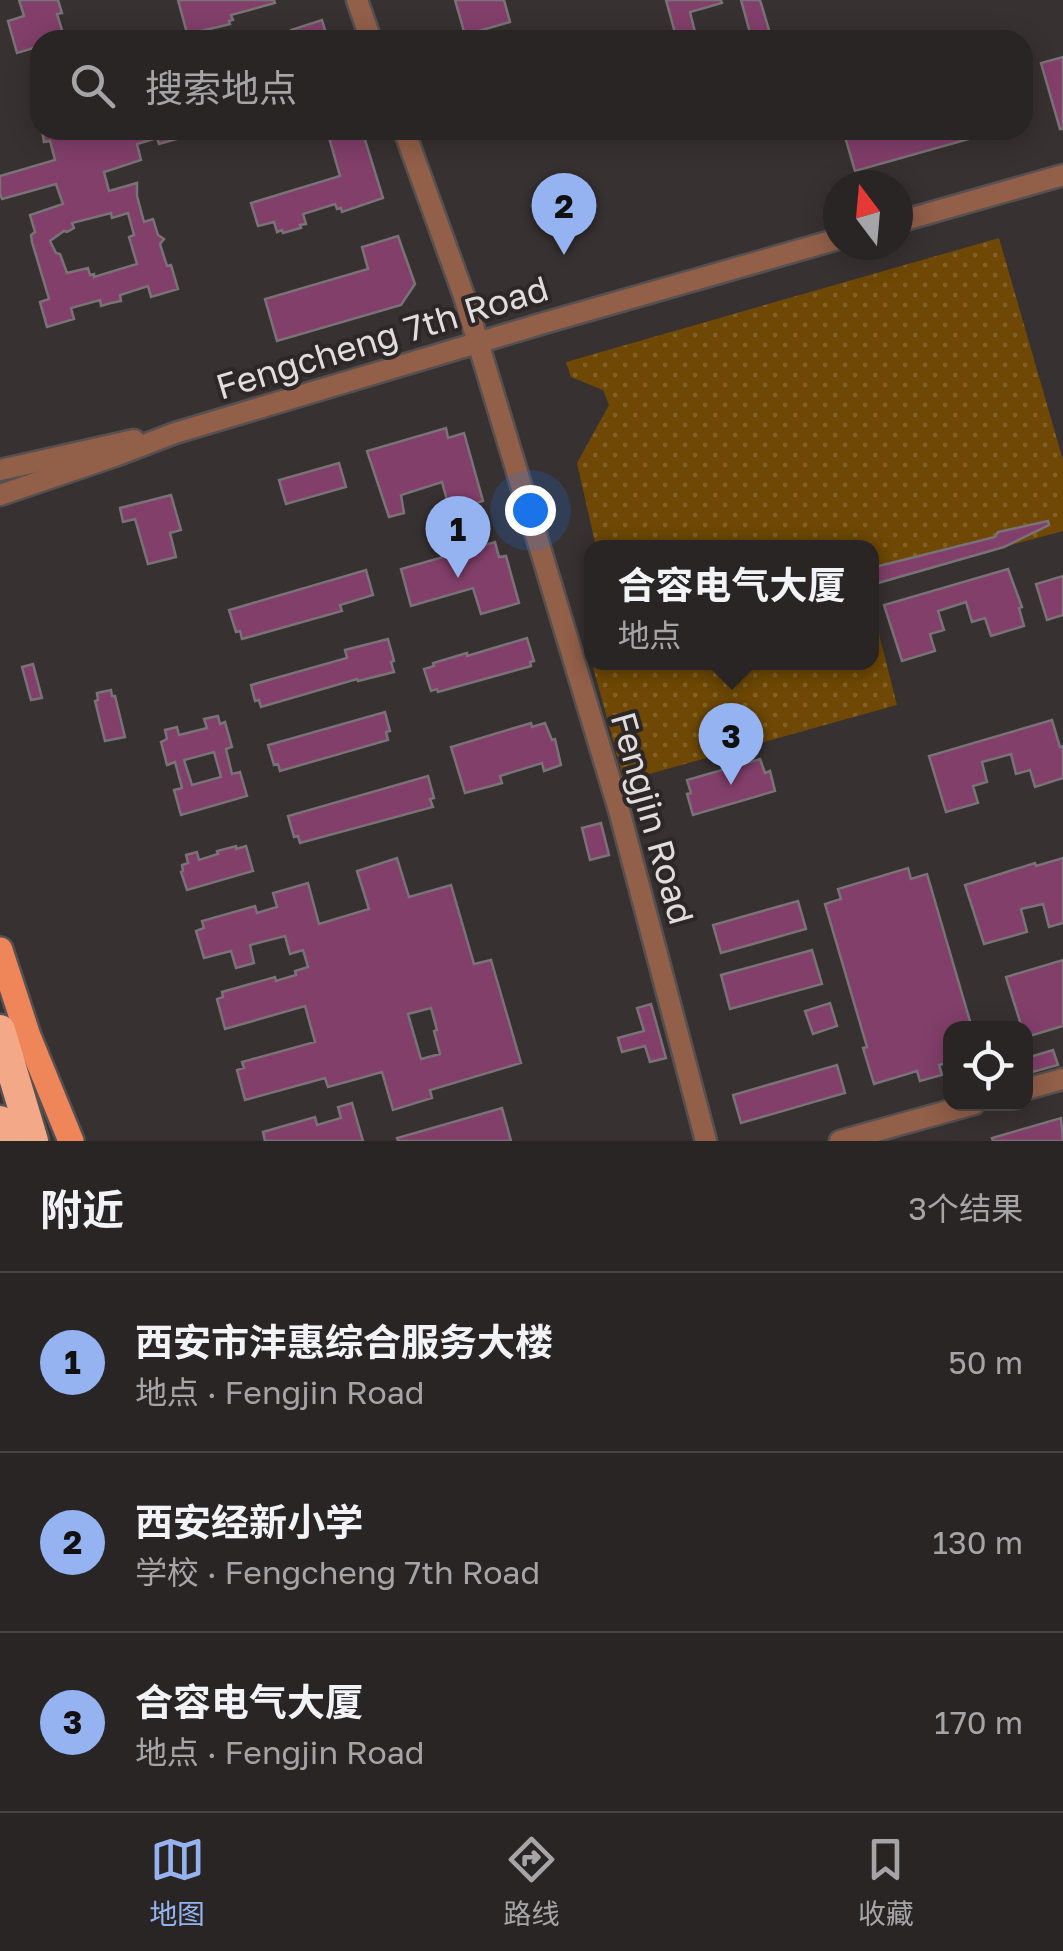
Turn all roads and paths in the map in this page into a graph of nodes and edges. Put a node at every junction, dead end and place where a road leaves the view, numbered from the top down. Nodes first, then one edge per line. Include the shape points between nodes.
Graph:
1 (357, 0) edge
2 (368, 30) edge
3 (407, 140) edge
4 (1063, 175) edge
5 (913, 218) edge
6 (823, 243) edge
7 (478, 342) junction
8 (175, 432) junction
9 (0, 470) edge
10 (0, 494) edge
11 (0, 950) edge
12 (0, 1030) edge
13 (1063, 1079) edge
14 (1033, 1087) edge
15 (949, 1111) edge
16 (19, 1128) edge
17 (5, 1141) edge
18 (71, 1141) edge
19 (706, 1141) edge
20 (840, 1141) edge

1 - 2 street
3 - 7 street, Fengjin Road
4 - 5 street
6 - 7 street, Fengcheng 7th Road
7 - 8 street, Fengcheng 7th Road
7 - 19 street, Fengjin Road via 619,810
8 - 9 street, Fengcheng 7th Road
8 - 10 street, Fengcheng 7th Road
11 - 18 main road
12 - 16 highway
13 - 14 street
15 - 20 street
16 - 17 highway

